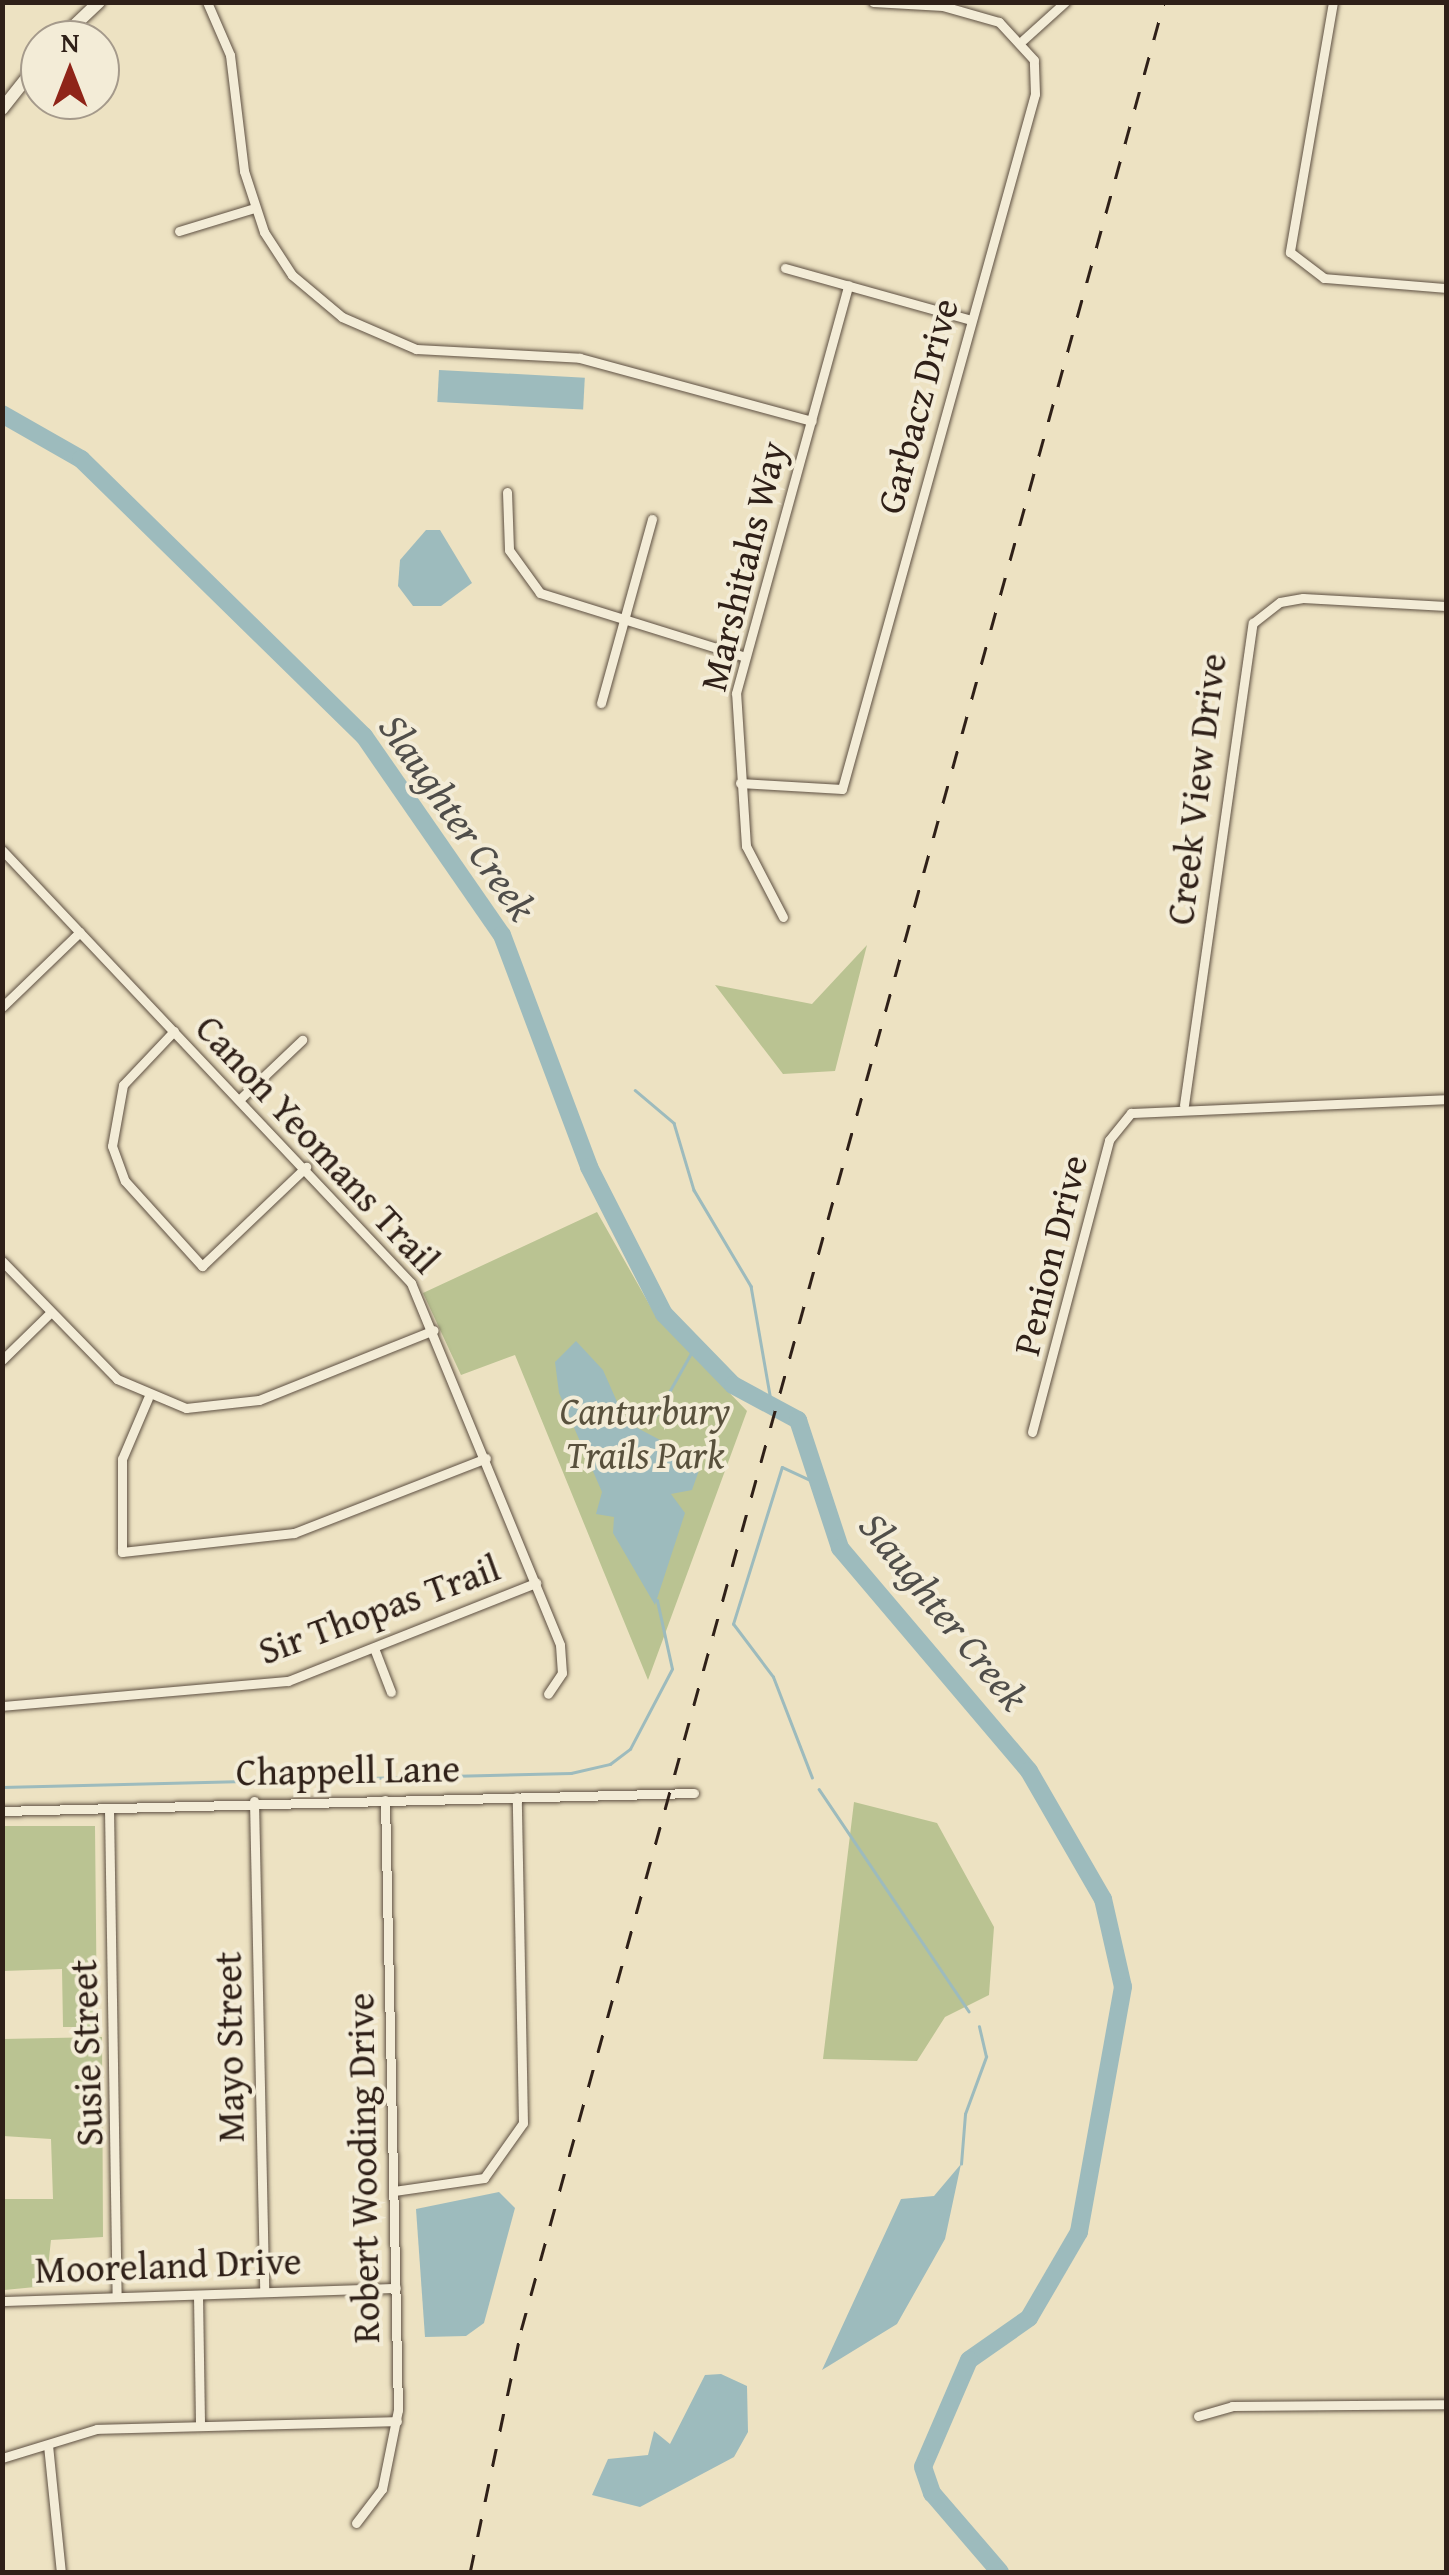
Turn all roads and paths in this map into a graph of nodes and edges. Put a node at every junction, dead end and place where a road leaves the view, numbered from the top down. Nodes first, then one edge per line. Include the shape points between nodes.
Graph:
1 (99, 2) edge
2 (207, 2) edge
3 (873, 2) edge
4 (1065, 2) edge
5 (1332, 2) edge
6 (80, 20) edge
7 (1023, 40) junction
8 (20, 86) edge
9 (2, 109) edge
10 (254, 208) junction
11 (179, 230) dead end
12 (786, 268) dead end
13 (848, 286) junction
14 (1446, 288) edge
15 (972, 320) junction
16 (812, 421) junction
17 (507, 492) dead end
18 (652, 519) dead end
19 (1446, 606) edge
20 (623, 624) junction
21 (745, 658) junction
22 (600, 703) dead end
23 (740, 783) junction
24 (2, 850) edge
25 (783, 917) dead end
26 (80, 932) junction
27 (2, 1008) edge
28 (174, 1031) junction
29 (302, 1040) dead end
30 (240, 1099) junction
31 (1446, 1099) edge
32 (1184, 1105) junction
33 (306, 1167) junction
34 (2, 1261) edge
35 (50, 1312) junction
36 (434, 1330) junction
37 (2, 1360) edge
38 (148, 1398) junction
39 (1032, 1432) dead end
40 (486, 1458) junction
41 (536, 1584) junction
42 (374, 1648) junction
43 (390, 1692) dead end
44 (548, 1694) dead end
45 (2, 1706) edge
46 (694, 1793) dead end
47 (517, 1797) junction
48 (384, 1800) junction
49 (254, 1801) junction
50 (110, 1809) junction
51 (2, 1811) edge
52 (394, 2192) junction
53 (396, 2288) junction
54 (264, 2292) junction
55 (198, 2295) junction
56 (117, 2296) junction
57 (2, 2301) edge
58 (1446, 2404) edge
59 (1198, 2416) dead end
60 (397, 2421) junction
61 (200, 2425) junction
62 (48, 2446) junction
63 (2, 2458) edge
64 (356, 2523) dead end
65 (62, 2572) edge

1 - 6 main road
2 - 10 street via 230,55
3 - 7 street via 982,15
4 - 7 street
5 - 14 street via 1290,252 1324,278
7 - 15 street, Garbacz Drive via 1035,94
8 - 9 main road
10 - 11 street
10 - 16 street via 292,275 378,337 452,354 580,358
12 - 13 street
13 - 15 street
13 - 16 street, Marshitahs Way
15 - 23 street, Garbacz Drive via 842,788
16 - 21 street, Marshitahs Way
17 - 20 street via 504,530 524,578 560,605
18 - 20 street
19 - 32 street, Creek View Drive via 1303,598 1280,602 1253,622
20 - 21 street
20 - 22 street
21 - 23 street, Marshitahs Way via 736,706
23 - 25 street, Marshitahs Way via 749,857
24 - 26 street, Canon Yeomans Trail
26 - 27 street
26 - 28 street, Canon Yeomans Trail
28 - 30 street, Canon Yeomans Trail
28 - 33 street via 123,1085 112,1146 125,1181 202,1266
29 - 30 street
30 - 33 street, Canon Yeomans Trail
31 - 32 street, Penion Drive
32 - 39 street, Penion Drive via 1131,1113 1109,1140
33 - 36 street, Canon Yeomans Trail via 400,1267
34 - 35 street
35 - 37 street
35 - 38 street
36 - 38 street via 245,1404 202,1410
36 - 40 street, Canon Yeomans Trail
38 - 40 street via 122,1459 122,1552 294,1533
40 - 41 street, Canon Yeomans Trail
41 - 42 street, Sir Thopas Trail
41 - 44 street, Canon Yeomans Trail via 563,1657
42 - 43 street
42 - 45 street, Sir Thopas Trail via 276,1684
46 - 47 street, Chappell Lane
47 - 48 street, Chappell Lane
47 - 52 street via 522,2124 505,2159 469,2186
48 - 49 street, Chappell Lane
48 - 52 street, Robert Wooding Drive
49 - 50 street, Chappell Lane
49 - 54 street, Mayo Street
50 - 51 street, Chappell Lane
50 - 56 street, Susie Street
52 - 53 street, Robert Wooding Drive
53 - 54 street, Mooreland Drive
53 - 60 street, Robert Wooding Drive
54 - 55 street, Mooreland Drive
55 - 56 street, Mooreland Drive
55 - 61 street
56 - 57 street, Mooreland Drive
58 - 59 street via 1232,2406
60 - 61 street
60 - 64 street, Robert Wooding Drive via 382,2490
61 - 62 street via 97,2429
62 - 63 street
62 - 65 street

